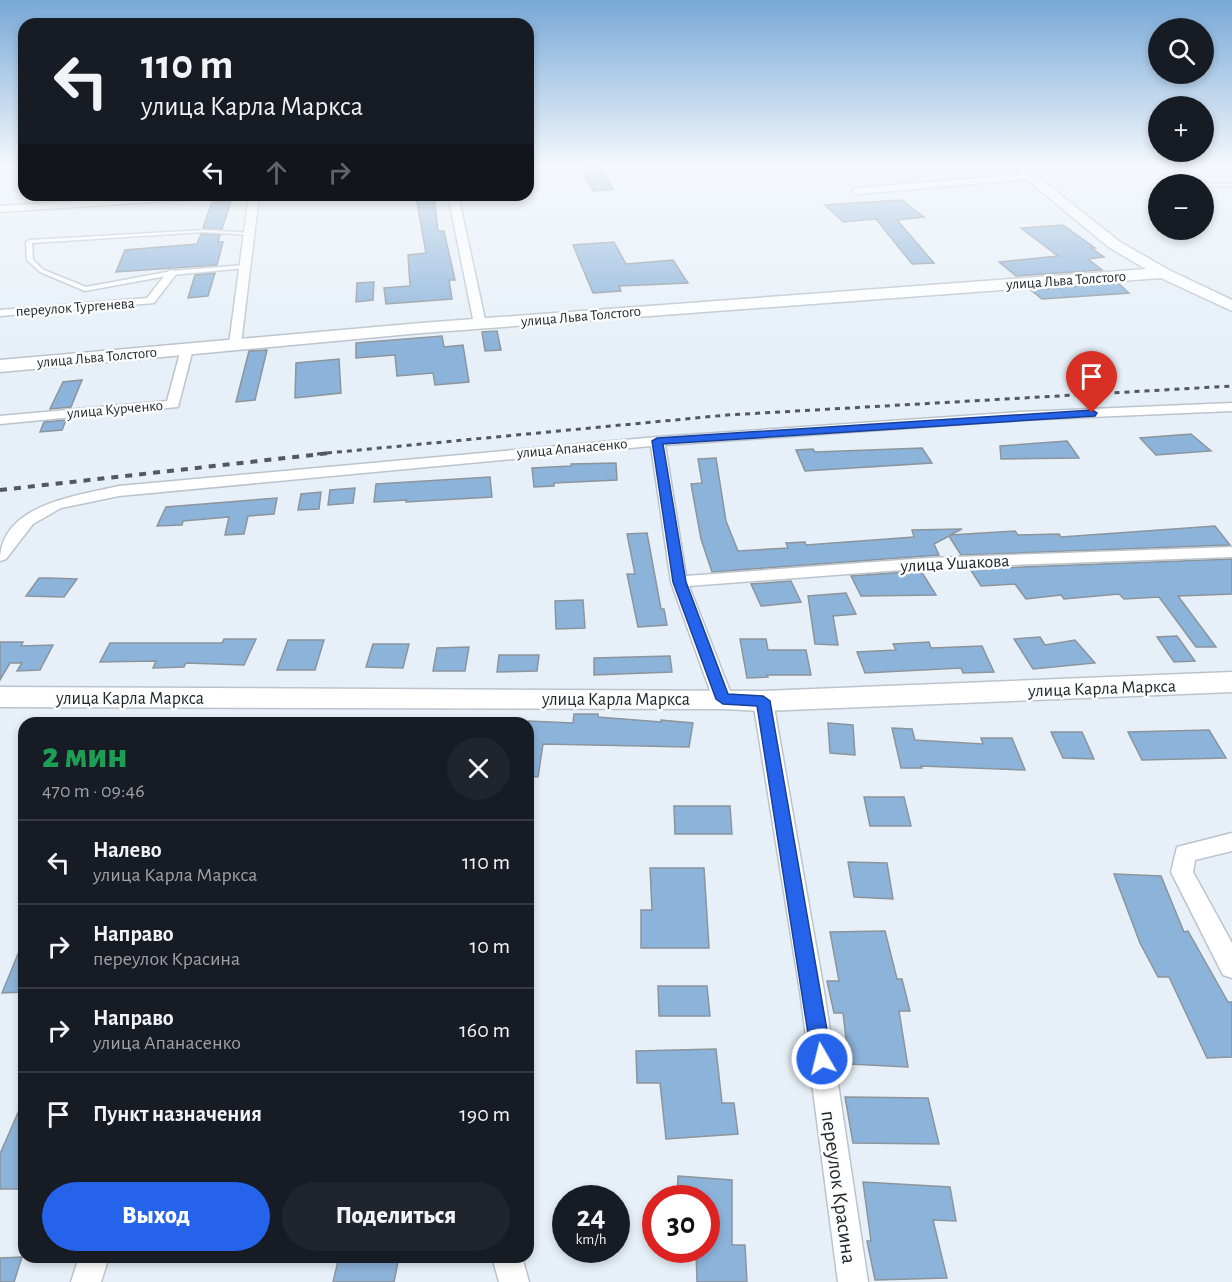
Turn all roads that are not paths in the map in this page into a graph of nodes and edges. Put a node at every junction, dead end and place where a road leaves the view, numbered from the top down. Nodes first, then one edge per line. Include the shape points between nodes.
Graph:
1 (250, 225) edge
2 (459, 225) edge
3 (1089, 225) edge
4 (249, 234) junction
5 (244, 267) junction
6 (172, 273) junction
7 (1163, 273) junction
8 (1232, 306) edge
9 (0, 313) edge
10 (480, 324) junction
11 (235, 344) junction
12 (187, 349) junction
13 (0, 366) edge
14 (1232, 407) edge
15 (0, 420) edge
16 (657, 441) junction
17 (1232, 552) edge
18 (0, 556) edge
19 (679, 582) junction
20 (1232, 682) edge
21 (0, 697) edge
22 (723, 699) junction
23 (763, 701) junction
24 (1232, 842) edge
25 (1232, 967) edge
26 (92, 1263) edge
27 (509, 1263) edge
28 (86, 1282) edge
29 (514, 1282) edge
30 (852, 1282) edge

1 - 4 street
2 - 10 street
3 - 7 main road
4 - 5 street
4 - 6 lane, переулок Тургенева via 204,231 29,242 30,260 42,272 85,289
5 - 6 lane, переулок Тургенева
5 - 11 street
6 - 9 street, переулок Тургенева via 150,302
7 - 8 main road
7 - 10 main road, улица Льва Толстого
10 - 11 main road, улица Льва Толстого
11 - 12 main road, улица Льва Толстого
12 - 13 main road, улица Льва Толстого
12 - 15 street, улица Курченко via 172,404
14 - 16 street, улица Апанасенко
16 - 18 street, улица Апанасенко via 119,491 56,505 27,521
16 - 19 street
17 - 19 street, улица Ушакова via 928,563
19 - 22 street
20 - 23 main road, улица Карла Маркса
21 - 22 main road, улица Карла Маркса
22 - 23 main road, улица Карла Маркса
23 - 30 street, переулок Красина via 812,992
24 - 25 street via 1185,853 1182,872
26 - 28 street
27 - 29 street

